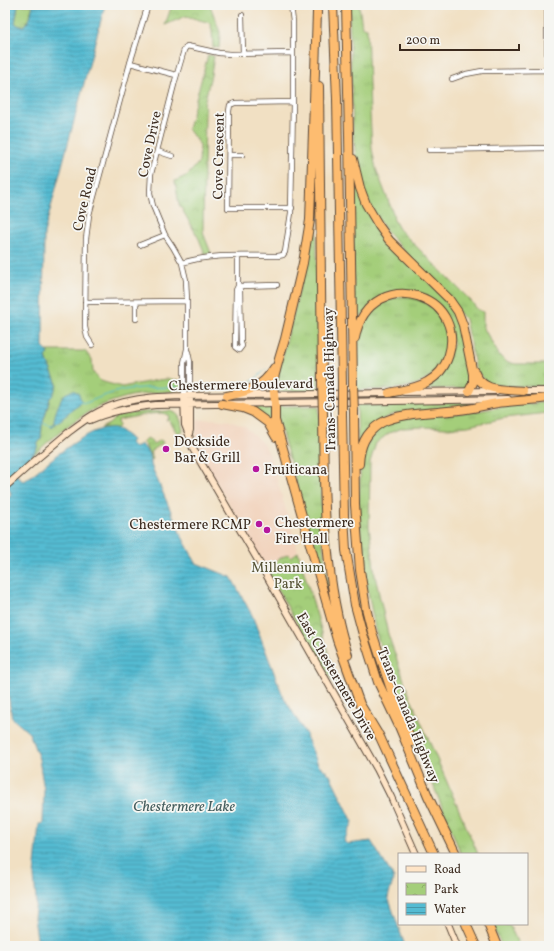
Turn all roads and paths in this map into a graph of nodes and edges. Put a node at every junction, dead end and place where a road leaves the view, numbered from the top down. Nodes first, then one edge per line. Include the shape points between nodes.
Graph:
1 (148, 5) edge
2 (291, 5) edge
3 (333, 5) edge
4 (346, 5) edge
5 (547, 5) edge
6 (316, 8) edge
7 (242, 15) dead end
8 (292, 53) junction
9 (243, 54) junction
10 (130, 64) junction
11 (547, 70) junction
12 (176, 75) junction
13 (452, 79) dead end
14 (549, 94) edge
15 (293, 102) junction
16 (349, 135) junction
17 (549, 148) edge
18 (429, 150) dead end
19 (157, 151) junction
20 (229, 155) junction
21 (242, 155) dead end
22 (172, 156) dead end
23 (292, 208) junction
24 (165, 235) junction
25 (140, 245) dead end
26 (238, 256) junction
27 (182, 264) junction
28 (277, 285) dead end
29 (238, 286) junction
30 (187, 301) junction
31 (85, 302) junction
32 (136, 302) junction
33 (136, 319) dead end
34 (92, 345) dead end
35 (352, 356) junction
36 (278, 359) junction
37 (471, 365) junction
38 (523, 390) junction
39 (549, 391) edge
40 (469, 392) junction
41 (389, 393) junction
42 (187, 396) junction
43 (227, 396) junction
44 (549, 398) edge
45 (274, 399) junction
46 (373, 401) junction
47 (187, 404) junction
48 (222, 404) junction
49 (82, 422) junction
50 (282, 448) junction
51 (5, 487) edge
52 (355, 505) junction
53 (381, 739) junction
54 (416, 853) edge
55 (434, 853) edge
56 (456, 853) edge
57 (457, 853) edge
58 (448, 925) edge
59 (466, 925) edge
60 (488, 925) edge
61 (458, 946) edge
62 (476, 946) edge
63 (497, 946) edge

1 - 10 street, Cove Road
2 - 8 street
3 - 56 highway, Trans-Canada Highway, bridge via 346,550 355,605 378,682 428,796
4 - 16 highway
5 - 11 street
6 - 36 highway via 310,220 303,263
6 - 53 highway, Trans-Canada Highway, bridge via 326,538 339,624 360,690
7 - 9 street
8 - 9 street, Cove Drive
8 - 15 street
9 - 12 street, Cove Drive via 219,53 187,46
10 - 12 street
10 - 31 street, Cove Road via 87,229
11 - 13 street via 482,71
11 - 14 street
12 - 19 street, Cove Drive
15 - 20 street, Cove Crescent via 230,105
15 - 23 street
16 - 35 highway
16 - 37 highway via 357,179 370,211 389,240 454,305 463,325
17 - 18 street
19 - 22 street
19 - 24 street, Cove Drive via 151,174 150,193
20 - 21 street
20 - 23 street, Cove Crescent via 228,208
23 - 26 street via 287,245 283,255
24 - 25 street
24 - 27 street, Cove Drive
26 - 27 street via 203,258
26 - 29 street
27 - 30 street, Cove Drive
28 - 29 street
29 - 29 street via 235,347 239,350 242,346
30 - 32 street
30 - 42 street, Cove Drive via 187,349 184,363
31 - 32 street
31 - 34 street, Cove Road via 85,327
32 - 33 street
35 - 41 highway via 360,320 378,301 398,294 414,295 429,301 439,310 449,328 451,340 449,354 443,367 429,382 415,388
35 - 52 highway, bridge
36 - 43 highway via 269,376 256,387
36 - 45 highway via 273,384
37 - 38 highway via 478,379 486,386
37 - 40 highway via 473,383
38 - 39 main road, Chestermere Boulevard
38 - 40 main road, Chestermere Boulevard
40 - 41 main road, Chestermere Boulevard
40 - 46 main road via 458,396
41 - 45 main road, Chestermere Boulevard
42 - 43 main road, Chestermere Boulevard
42 - 47 main road
42 - 49 main road, Chestermere Boulevard via 118,403
43 - 45 main road, Chestermere Boulevard
44 - 46 main road, Chestermere Boulevard
44 - 52 highway via 403,415 382,423 367,435 362,445
45 - 46 main road, Chestermere Boulevard
45 - 48 main road, Chestermere Boulevard
45 - 50 highway via 275,420
47 - 48 main road, Chestermere Boulevard
47 - 49 main road, Chestermere Boulevard via 133,408
47 - 54 main road, East Chestermere Drive via 189,435 193,449 377,769
48 - 50 highway via 253,412 268,423
49 - 51 main road, Chestermere Boulevard
50 - 53 highway via 337,640 360,704
52 - 57 highway via 360,570 372,632 393,696
53 - 55 highway, Trans-Canada Highway
58 - 61 main road
59 - 62 highway
60 - 63 highway

